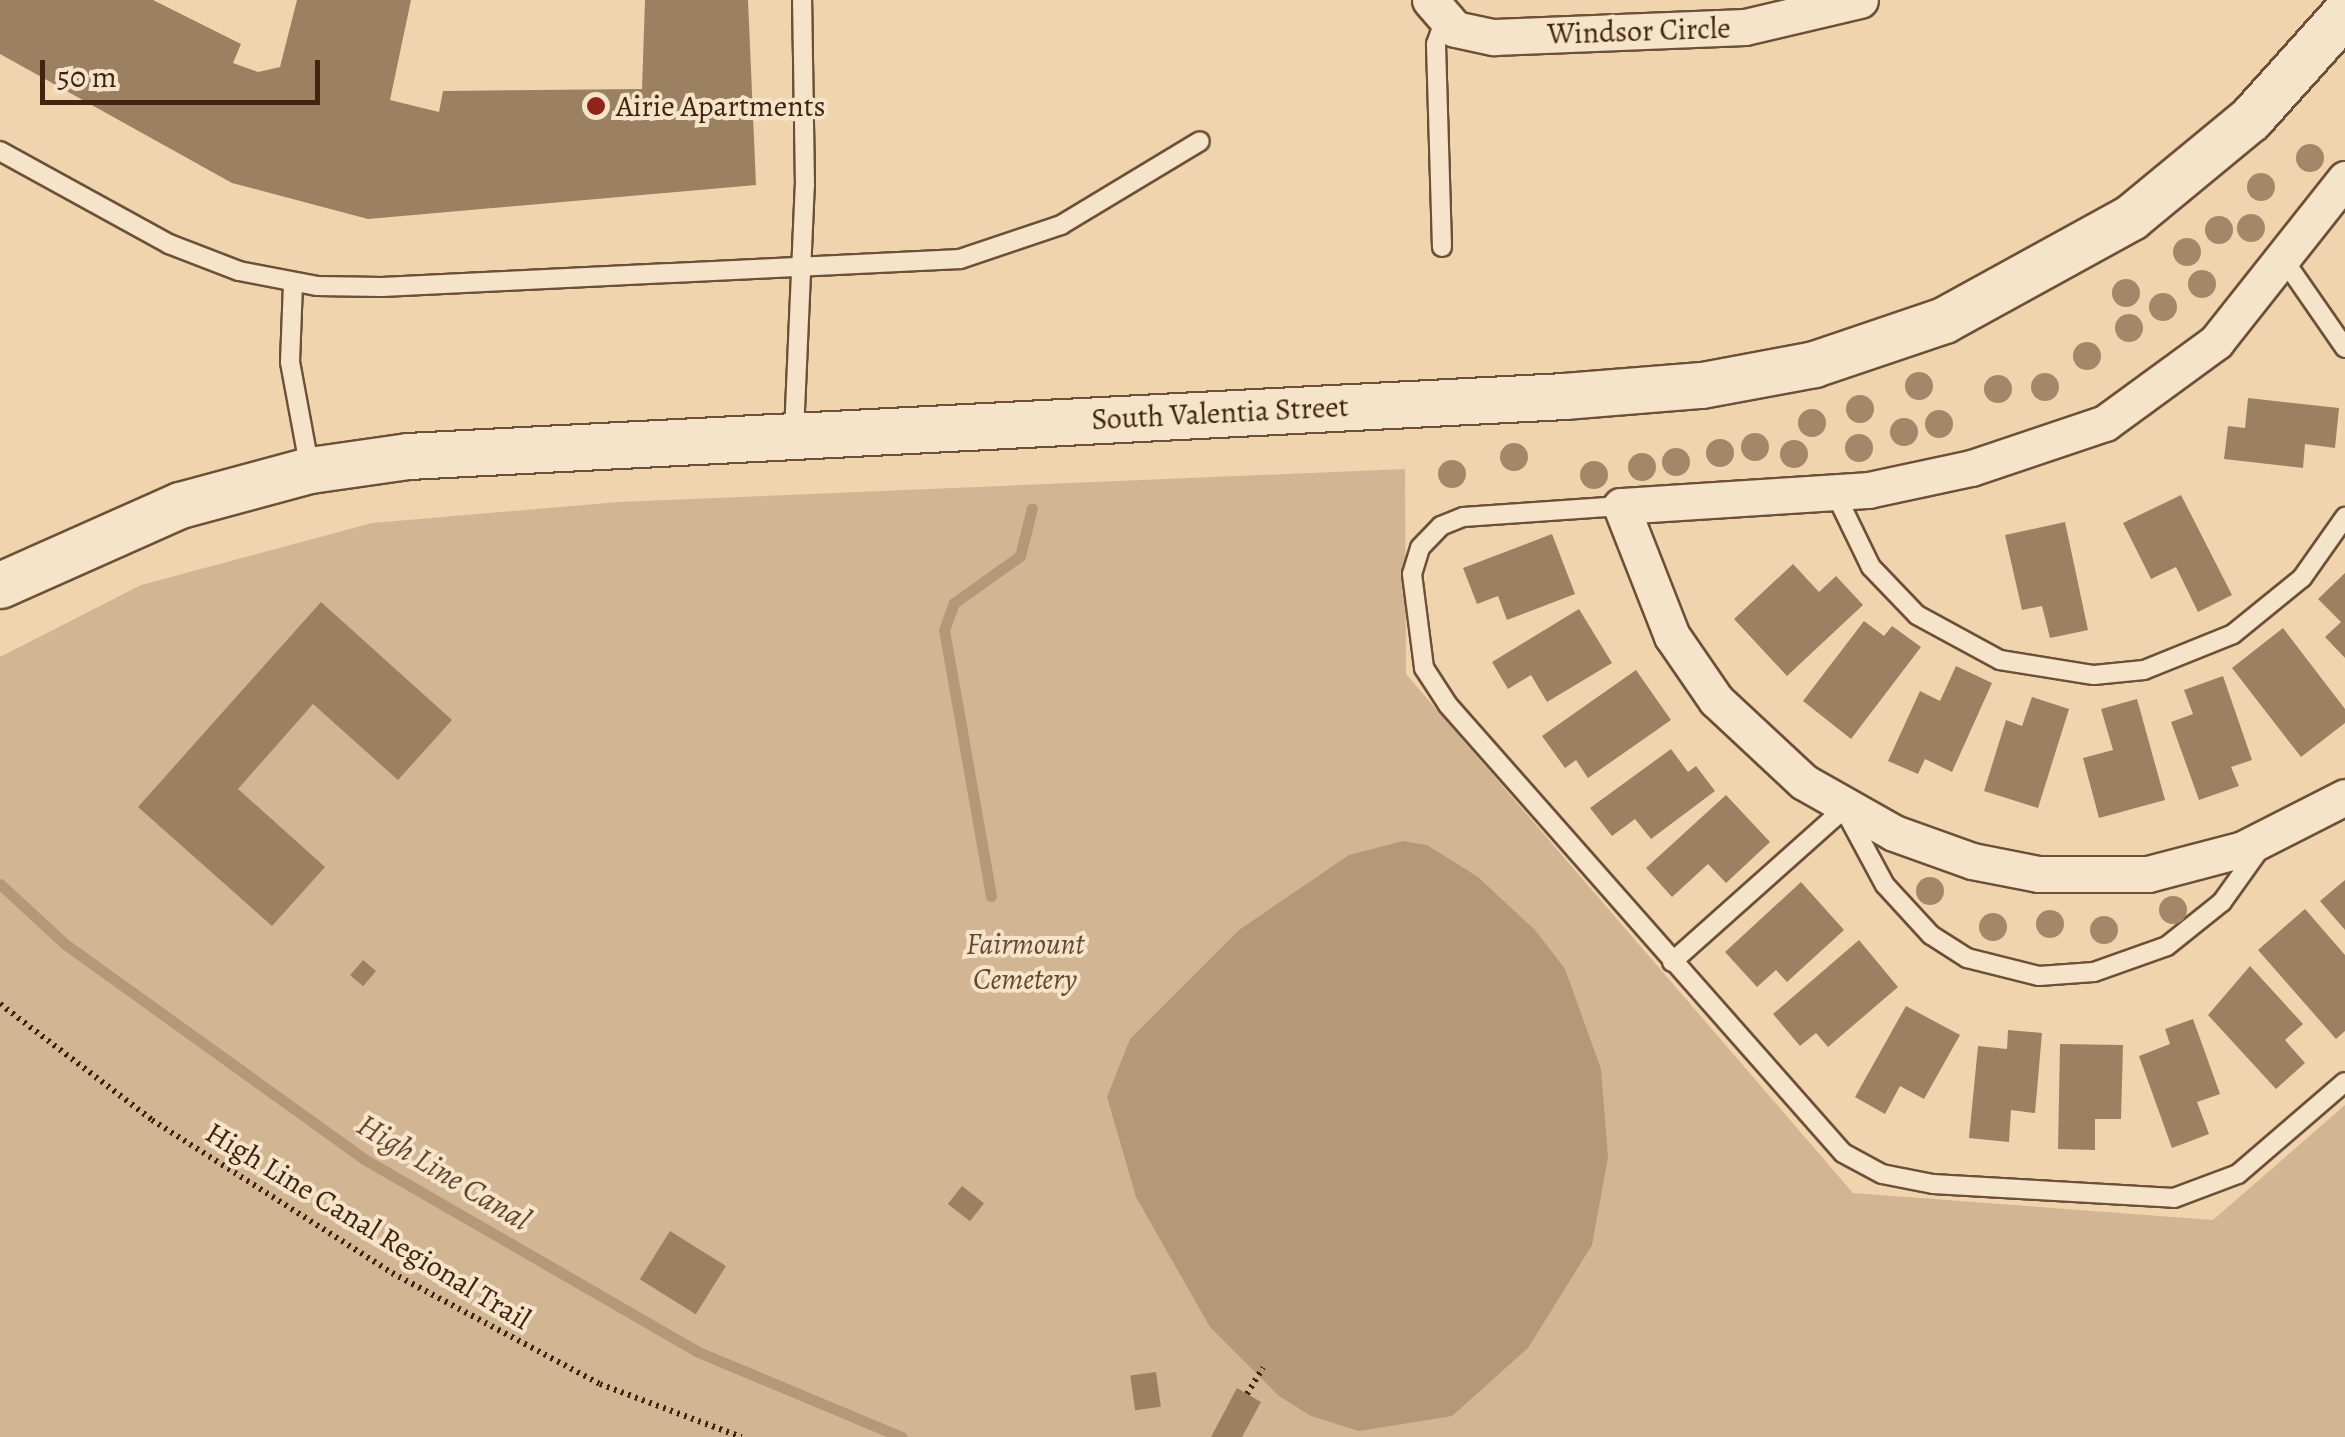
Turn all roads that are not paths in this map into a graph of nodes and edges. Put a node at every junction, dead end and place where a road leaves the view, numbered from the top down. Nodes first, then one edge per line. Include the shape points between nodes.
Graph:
1 (802, 0) edge
2 (1860, 0) edge
3 (1437, 11) edge
4 (2345, 13) edge
5 (1200, 141) dead end
6 (0, 151) edge
7 (2345, 179) edge
8 (1442, 247) dead end
9 (2284, 260) junction
10 (799, 267) junction
11 (293, 284) junction
12 (2345, 348) edge
13 (794, 434) junction
14 (310, 470) junction
15 (1836, 495) junction
16 (1620, 506) junction
17 (2345, 516) edge
18 (0, 585) edge
19 (2345, 797) edge
20 (1844, 809) junction
21 (2266, 840) junction
22 (1672, 962) junction
23 (2345, 1082) edge

1 - 10 lane via 805,186
2 - 3 street, Windsor Circle via 1745,26 1494,36
3 - 8 lane
4 - 13 street, South Valentia Street via 2250,119 2139,211 1971,308 1828,361 1713,384 1616,393
5 - 10 lane via 1026,240 928,264
6 - 11 lane via 169,244
7 - 9 street
9 - 12 lane
9 - 15 street via 2216,342 2104,423 1952,474
10 - 11 lane via 452,286
10 - 13 lane
11 - 14 lane via 290,362
13 - 14 street, South Valentia Street via 456,451
14 - 18 street, South Valentia Street via 155,513
15 - 16 street
15 - 17 lane via 1871,567 1917,615 2000,660 2082,675 2144,670 2233,634 2302,578
16 - 20 street via 1655,601 1693,669 1771,755
16 - 22 lane via 1463,517 1441,526 1413,563 1417,641 1437,691
19 - 21 street
20 - 21 street via 1939,850 2038,874 2162,872
20 - 21 lane via 1885,885 1932,935 1967,958 2039,976 2094,972 2167,946 2222,902
20 - 22 lane
22 - 23 lane via 1843,1153 1882,1174 1933,1184 2152,1200 2198,1193 2238,1174

